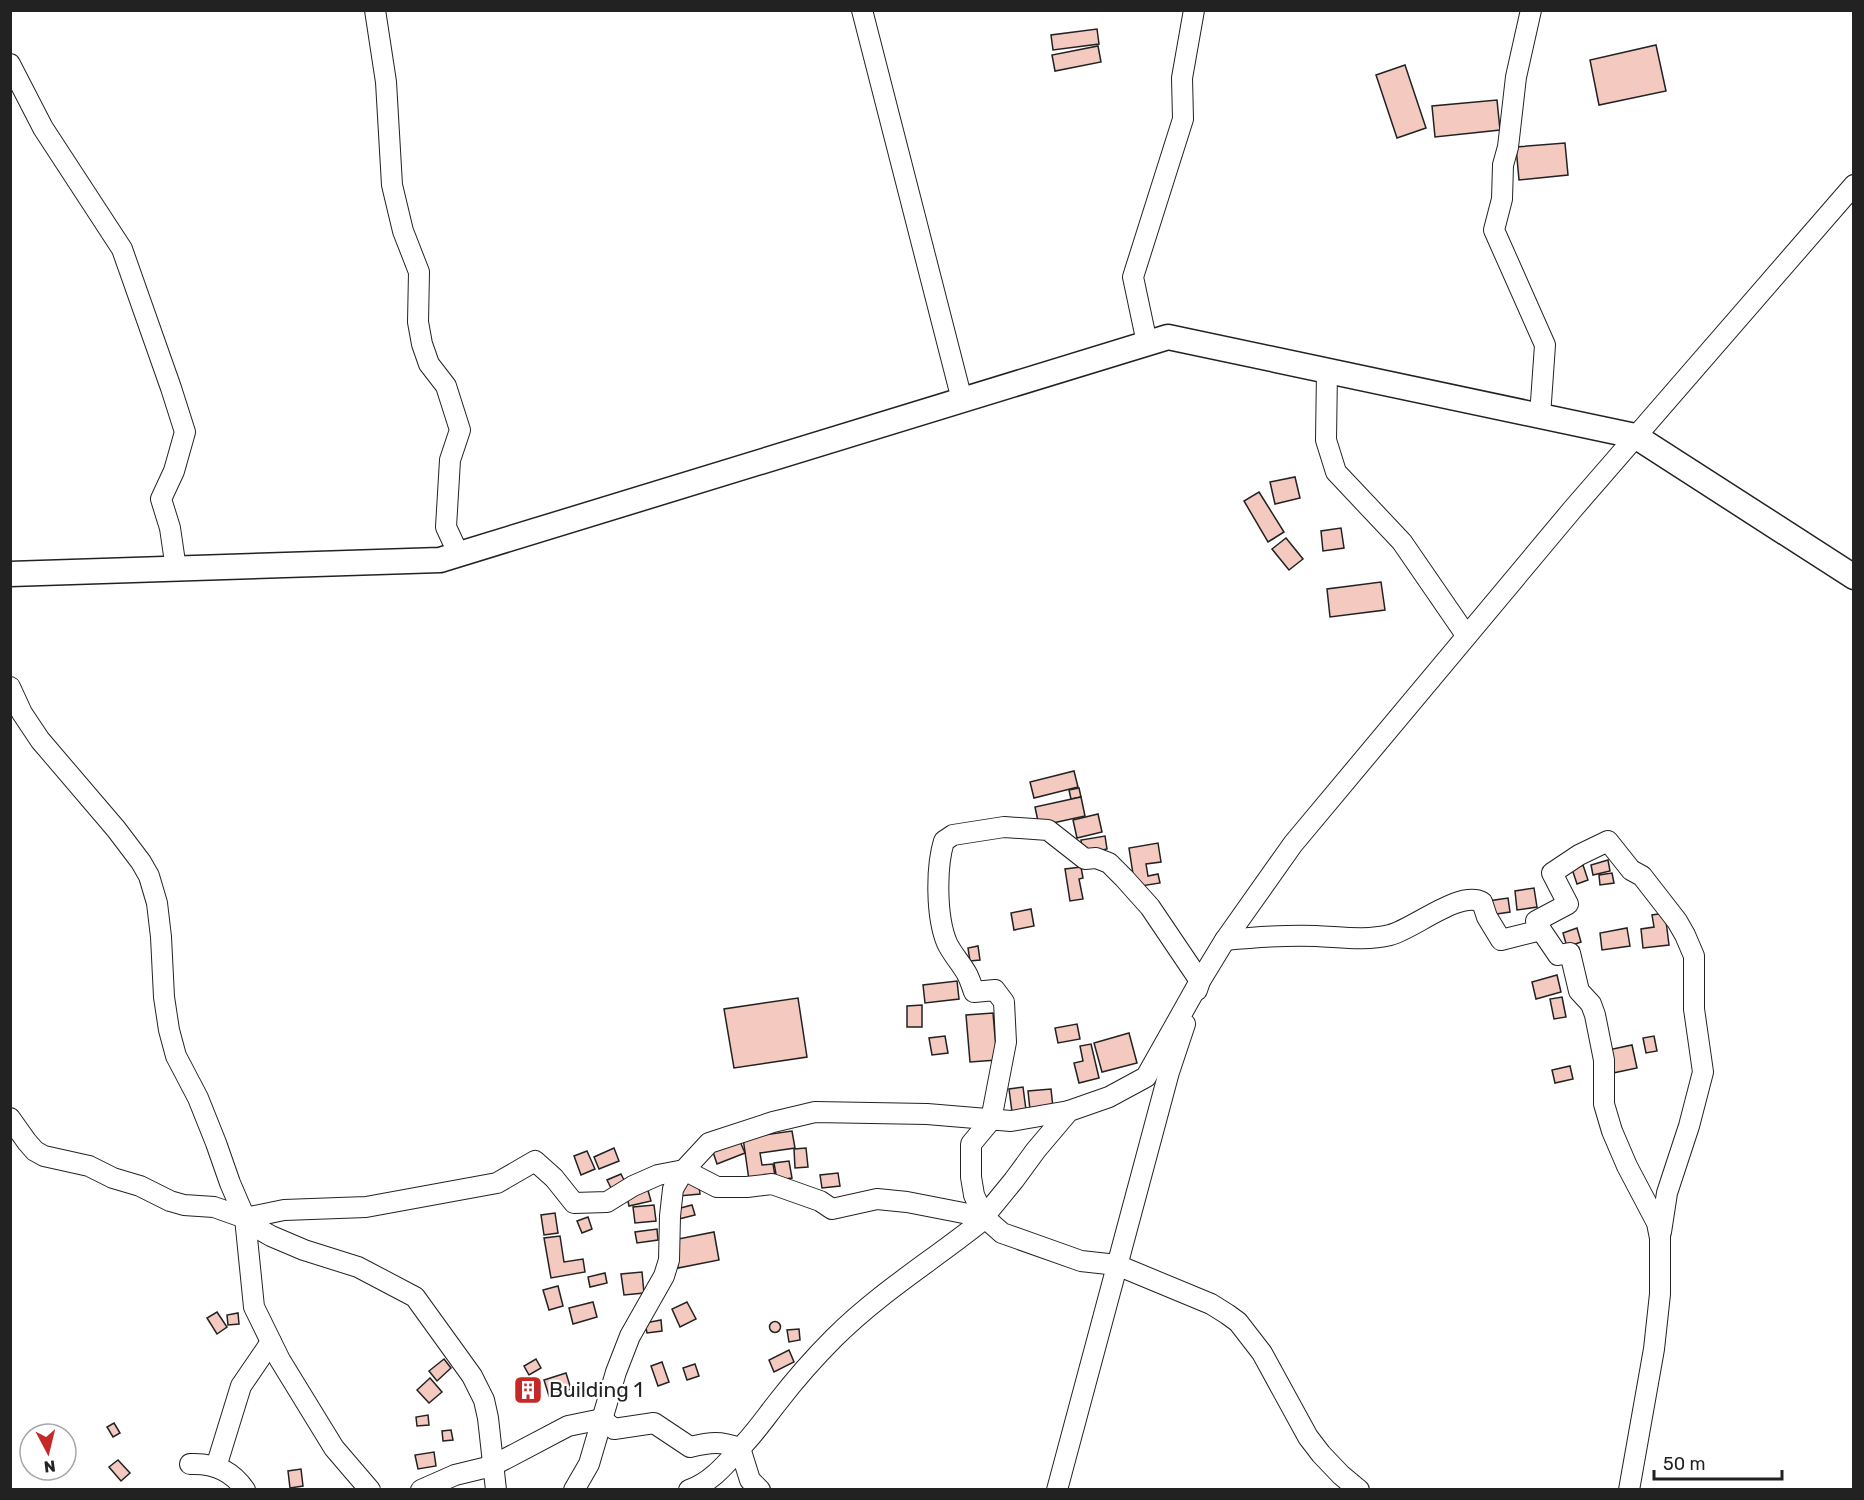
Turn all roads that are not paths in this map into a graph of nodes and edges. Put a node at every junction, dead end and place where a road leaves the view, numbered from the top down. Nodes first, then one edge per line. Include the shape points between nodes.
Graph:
1 (375, 10) edge
2 (862, 10) edge
3 (1194, 10) edge
4 (1531, 10) edge
5 (10, 64) edge
6 (1853, 187) edge
7 (1147, 343) junction
8 (1327, 371) junction
9 (962, 400) junction
10 (1540, 416) junction
11 (1635, 436) junction
12 (459, 555) junction
13 (176, 568) junction
14 (10, 574) edge
15 (1854, 577) edge
16 (1466, 635) junction
17 (10, 687) edge
18 (1541, 930) junction
19 (1225, 940) junction
20 (1200, 981) junction
21 (1069, 1111) junction
22 (10, 1118) edge
23 (991, 1120) junction
24 (684, 1170) junction
25 (984, 1217) junction
26 (245, 1218) junction
27 (1660, 1238) junction
28 (1117, 1265) junction
29 (271, 1342) junction
30 (602, 1419) junction
31 (740, 1448) junction
32 (190, 1464) dead end
33 (492, 1466) junction
34 (216, 1467) junction
35 (245, 1490) edge
36 (370, 1490) edge
37 (421, 1490) edge
38 (496, 1490) edge
39 (574, 1490) edge
40 (689, 1490) edge
41 (760, 1490) edge
42 (1057, 1490) edge
43 (1359, 1490) edge
44 (1629, 1490) edge

1 - 12 street via 386,82 392,185 403,231 419,272 418,322 422,344 429,364 446,386 460,429 450,460 446,527
2 - 9 street
3 - 7 street via 1182,78 1182,119 1133,277
4 - 10 street via 1516,77 1502,200 1494,230 1545,345
5 - 13 street via 43,128 122,249 182,421 185,432 161,499
6 - 11 street
7 - 8 main road via 1168,337
7 - 9 main road
8 - 10 main road
8 - 16 street via 1326,440 1336,472 1402,542
9 - 12 main road
10 - 11 main road
11 - 15 main road
11 - 16 street
12 - 13 main road via 440,560
13 - 14 main road
16 - 19 street via 1293,844
17 - 26 street via 40,741 116,829 149,876 157,903 164,997 176,1056 198,1098
18 - 19 street via 1501,940 1478,900 1438,910 1413,926 1374,938 1275,935
18 - 27 street via 1558,955 1570,953 1579,991 1591,1004 1602,1047 1606,1113 1627,1166 1657,1223
18 - 27 street via 1536,921 1568,904 1552,873 1608,841 1677,921 1694,956 1694,1009 1703,1072 1667,1193
19 - 20 street
20 - 21 street via 1146,1077 1109,1097
20 - 23 street via 1150,907 1109,863 1085,859 1048,830 1004,827 953,835 944,841 941,851 939,907 947,943 974,992 995,990 1004,1002 1006,1042
20 - 28 street via 1169,1072
21 - 23 street via 1011,1121
21 - 25 street
22 - 26 street via 35,1151 44,1156 89,1166 170,1201 214,1207
23 - 24 street via 927,1114 815,1112 709,1143
23 - 25 street via 971,1144 974,1195
24 - 25 street via 717,1186 772,1184 832,1209 877,1199
24 - 26 street via 658,1174 607,1202 574,1203 535,1161 487,1185 366,1207 284,1210
24 - 30 street via 673,1189 669,1260 664,1276 630,1335
25 - 28 street via 1002,1233 1081,1260
25 - 31 street via 870,1304 833,1339
26 - 29 street via 254,1307
26 - 33 street via 271,1236 358,1267 415,1297 472,1376 484,1400
27 - 44 street via 1660,1294 1654,1349
28 - 42 street
28 - 43 street via 1211,1304 1238,1322 1276,1376 1308,1437
29 - 34 street via 241,1386
29 - 36 street via 334,1448
30 - 31 street via 614,1429 654,1423 690,1447 710,1442
30 - 33 street via 557,1430
30 - 39 street via 589,1464
31 - 40 street via 717,1474
31 - 41 street via 750,1480
32 - 34 street
33 - 37 street via 455,1475
33 - 38 street
34 - 35 street via 229,1473

